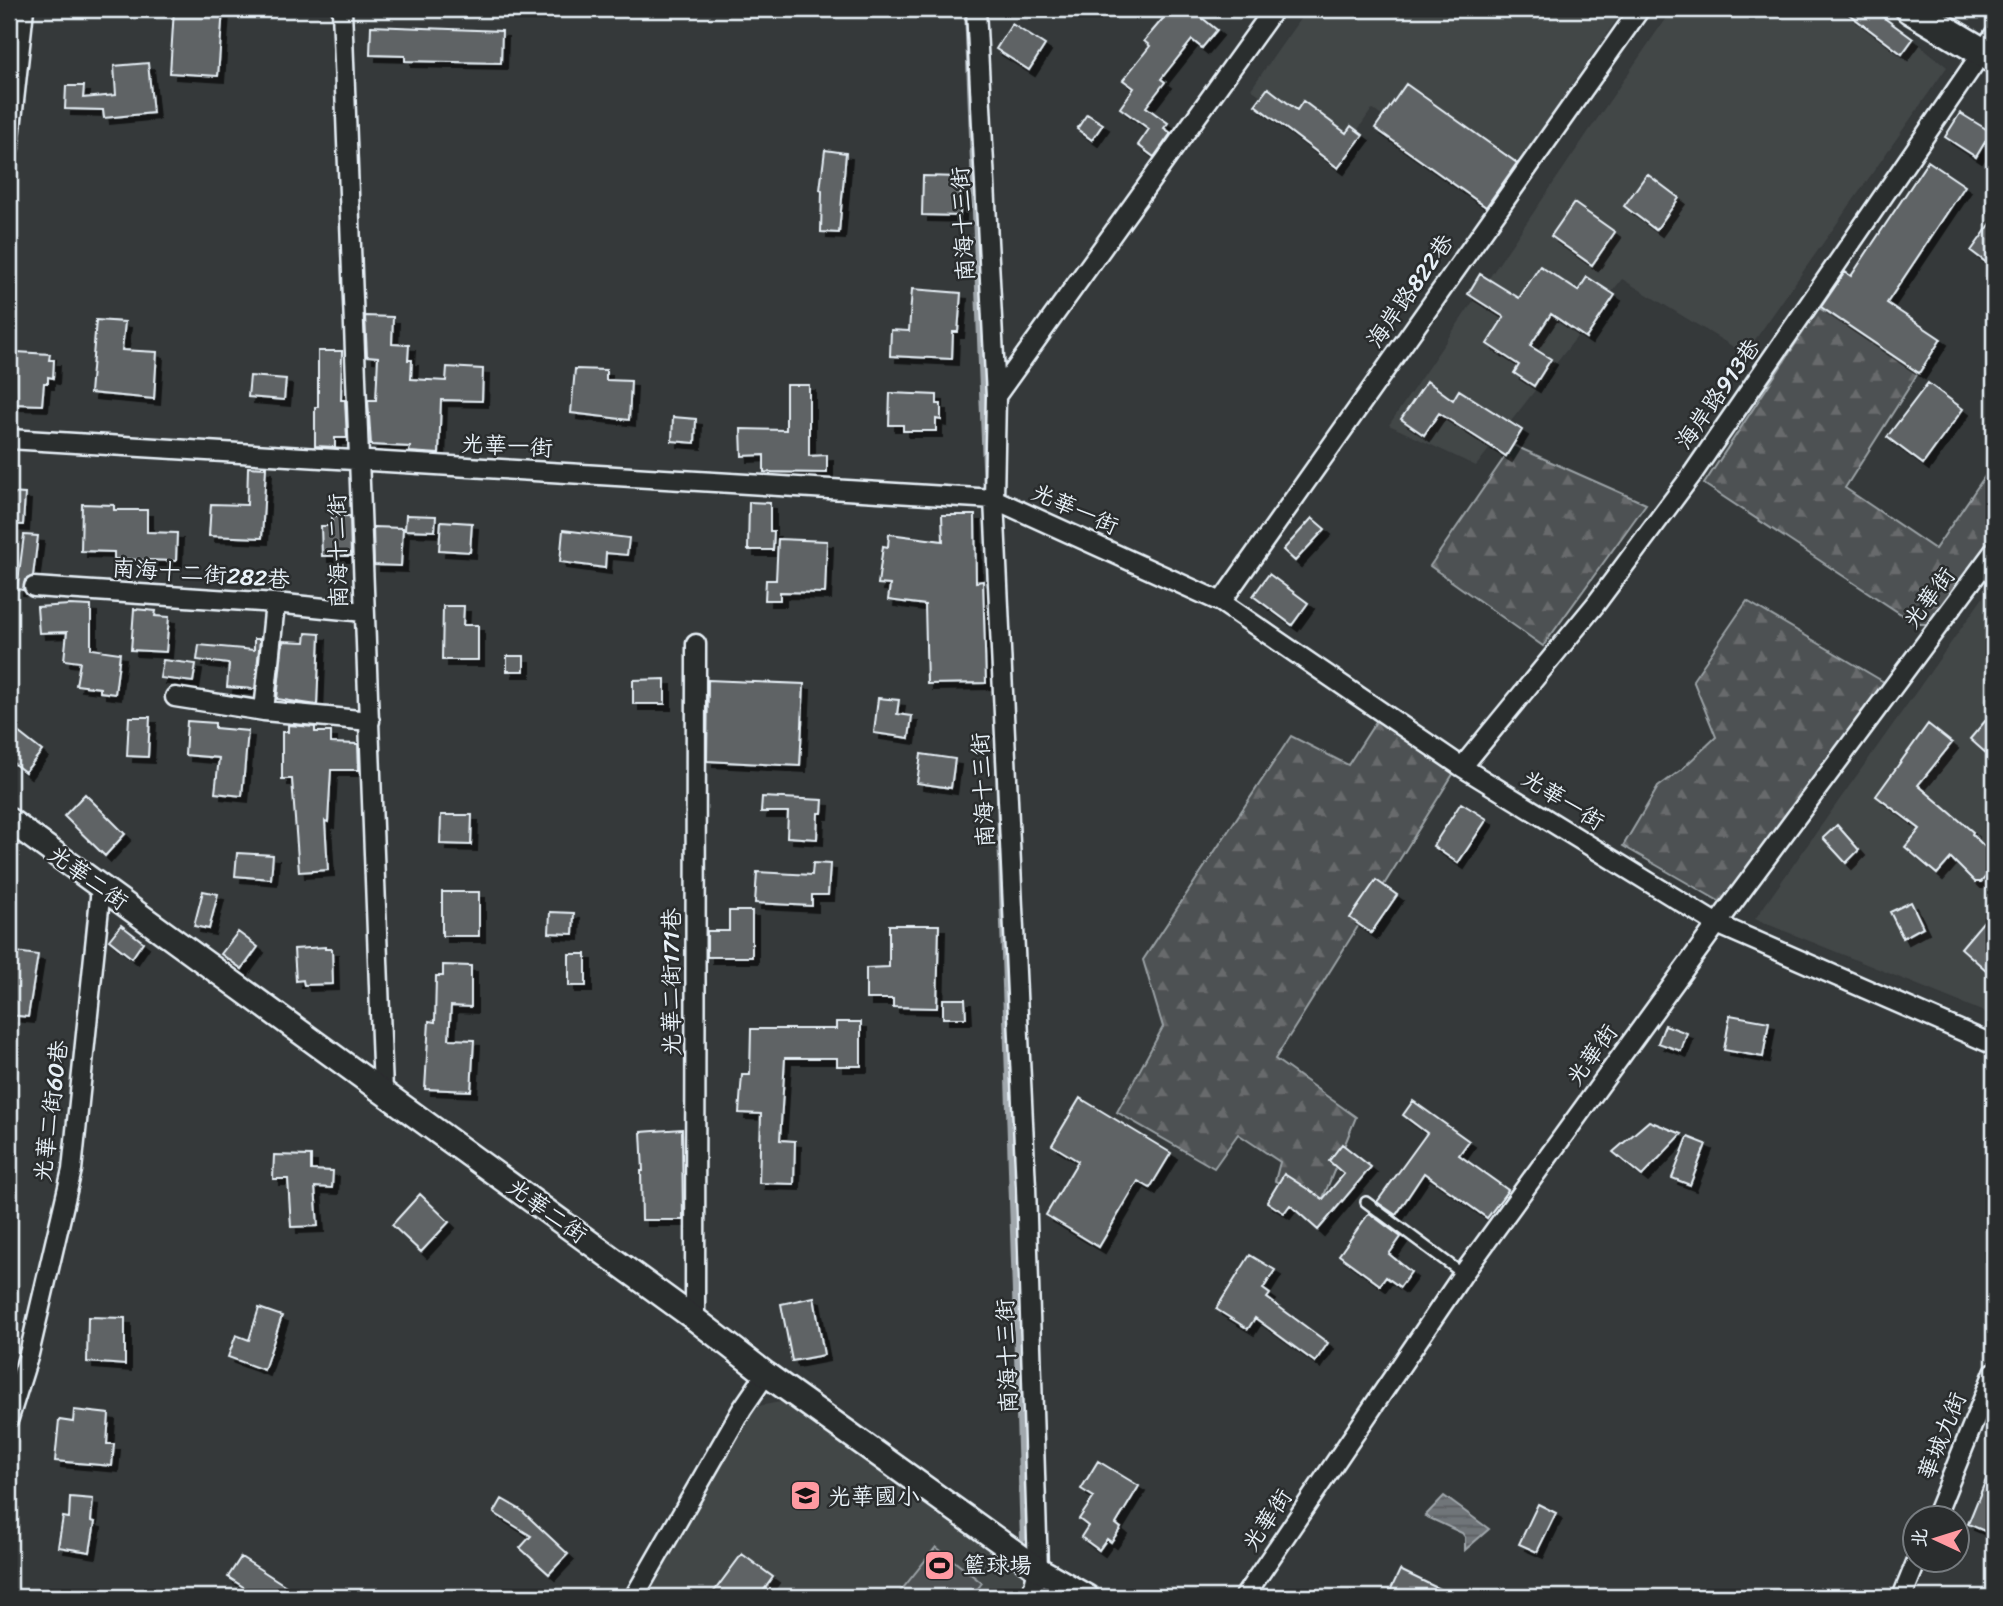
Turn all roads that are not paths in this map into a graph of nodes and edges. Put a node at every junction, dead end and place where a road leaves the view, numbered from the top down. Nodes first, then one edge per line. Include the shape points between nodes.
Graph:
1 (24, 9) edge
2 (342, 9) edge
3 (976, 9) edge
4 (1275, 9) edge
5 (1640, 9) edge
6 (1910, 9) edge
7 (1990, 49) edge
8 (9, 147) edge
9 (996, 396) junction
10 (9, 439) edge
11 (360, 462) junction
12 (994, 499) junction
13 (1994, 551) edge
14 (34, 587) dead end
15 (1221, 602) junction
16 (275, 603) junction
17 (364, 612) junction
18 (696, 644) dead end
19 (175, 697) dead end
20 (264, 711) junction
21 (370, 721) junction
22 (1462, 767) junction
23 (9, 820) edge
24 (101, 888) junction
25 (1717, 924) junction
26 (1994, 1045) edge
27 (383, 1091) junction
28 (1366, 1202) dead end
29 (1464, 1274) junction
30 (695, 1319) junction
31 (1994, 1372) edge
32 (766, 1374) junction
33 (9, 1418) edge
34 (1941, 1504) edge
35 (1038, 1569) junction
36 (1911, 1574) edge
37 (634, 1597) edge
38 (1031, 1597) edge
39 (1087, 1597) edge
40 (1244, 1597) edge
41 (1902, 1597) edge

1 - 8 street
2 - 11 street, 南海十二街
3 - 9 street, 南海十三街
4 - 9 street
5 - 15 street, 海岸路822巷
6 - 7 main road
7 - 22 street, 海岸路913巷 via 1691,476 1595,605
9 - 12 street, 南海十三街
10 - 11 street, 光華一街
11 - 12 street, 光華一街
11 - 17 street, 南海十二街
12 - 15 street, 光華一街
12 - 35 street, 南海十三街 via 1026,1187
13 - 25 street, 光華街
14 - 16 street, 南海十二街282巷
15 - 22 street, 光華一街
16 - 17 street, 南海十二街282巷
16 - 20 street
17 - 21 street, 南海十二街
18 - 30 street, 光華二街171巷
19 - 20 street
20 - 21 street
21 - 27 street, 南海十二街
22 - 25 street, 光華一街
23 - 24 street, 光華二街
24 - 27 street, 光華二街
24 - 33 street, 光華二街60巷 via 72,1170 29,1354
25 - 26 street, 光華一街
25 - 29 street, 光華街
27 - 30 street, 光華二街
28 - 29 lane
29 - 40 street, 光華街
30 - 32 street, 光華二街
31 - 34 street, 華城九街
32 - 35 street, 光華二街
32 - 37 street
35 - 38 street, 南海十三街
35 - 39 street, 光華二街
36 - 41 street

